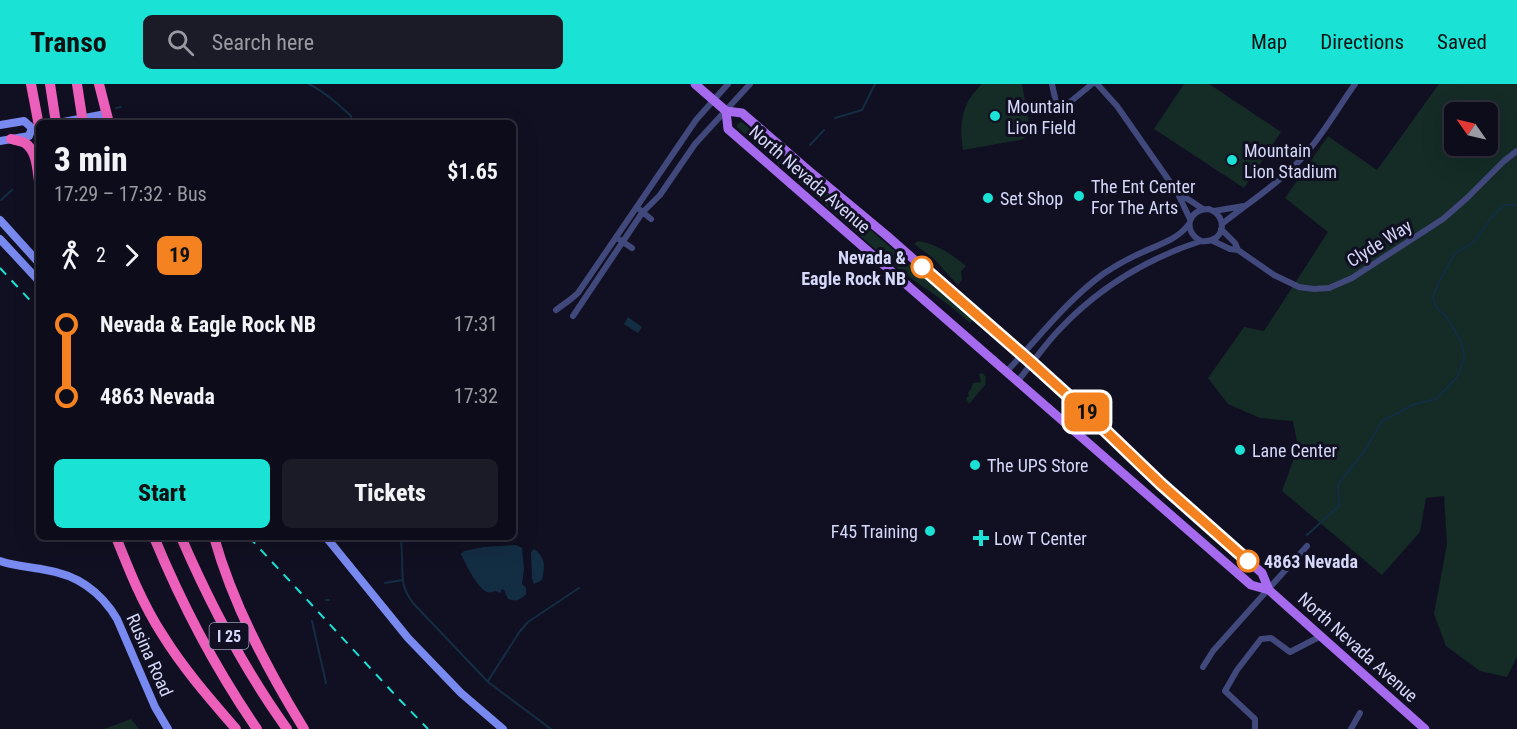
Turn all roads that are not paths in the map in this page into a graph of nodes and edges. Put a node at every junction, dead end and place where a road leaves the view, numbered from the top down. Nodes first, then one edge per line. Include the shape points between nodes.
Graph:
1 (31, 84) edge
2 (50, 84) edge
3 (99, 84) edge
4 (695, 84) edge
5 (728, 84) edge
6 (750, 84) edge
7 (1052, 84) edge
8 (1092, 84) edge
9 (1097, 84) edge
10 (1354, 84) edge
11 (78, 89) edge
12 (714, 100) junction
13 (726, 111) junction
14 (107, 119) edge
15 (36, 120) edge
16 (56, 120) edge
17 (83, 120) edge
18 (0, 125) edge
19 (36, 127) edge
20 (36, 128) edge
21 (5, 140) edge
22 (1517, 151) edge
23 (36, 164) edge
24 (1177, 192) junction
25 (1245, 206) junction
26 (636, 207) junction
27 (1203, 208) junction
28 (1214, 211) junction
29 (642, 213) junction
30 (651, 219) dead end
31 (0, 220) edge
32 (1190, 221) junction
33 (1222, 227) junction
34 (616, 237) junction
35 (0, 239) edge
36 (1201, 240) junction
37 (1211, 240) junction
38 (623, 242) junction
39 (632, 248) dead end
40 (1238, 250) junction
41 (36, 260) edge
42 (36, 278) edge
43 (556, 310) dead end
44 (573, 316) dead end
45 (1022, 355) junction
46 (1032, 363) junction
47 (1006, 372) junction
48 (1017, 382) junction
49 (117, 540) edge
50 (155, 540) edge
51 (182, 540) edge
52 (214, 540) edge
53 (328, 540) edge
54 (1307, 546) dead end
55 (0, 561) edge
56 (1269, 590) junction
57 (1321, 636) junction
58 (1203, 667) dead end
59 (1360, 713) dead end
60 (168, 729) edge
61 (236, 729) edge
62 (257, 729) edge
63 (286, 729) edge
64 (304, 729) edge
65 (503, 729) edge
66 (1255, 729) edge
67 (1352, 729) edge
68 (1425, 729) edge

1 - 15 highway
2 - 16 highway
3 - 14 highway
4 - 12 main road, North Nevada Avenue
5 - 12 street
6 - 13 street
7 - 8 street via 1058,112
9 - 24 street
10 - 25 street via 1302,159
11 - 17 highway
12 - 13 main road, North Nevada Avenue
12 - 26 street
13 - 29 street
13 - 45 main road, North Nevada Avenue via 742,113
13 - 47 main road, North Nevada Avenue via 728,129
18 - 19 street via 24,121
20 - 21 street via 29,136
21 - 23 highway via 25,143
22 - 40 street, Clyde Way via 1443,219 1336,286 1299,287
24 - 27 street
24 - 32 street
25 - 28 street
25 - 33 street
26 - 29 street
26 - 34 street
27 - 28 street
27 - 32 street
28 - 33 street
29 - 30 street
29 - 38 street
31 - 41 street
32 - 36 street via 1192,235
32 - 45 street via 1177,237 1132,257 1086,287
33 - 37 street
33 - 40 street
34 - 38 street
34 - 43 street via 578,292
35 - 42 street
36 - 37 street
36 - 46 street via 1116,281 1071,318
37 - 40 street
38 - 39 street
38 - 44 street
45 - 46 main road, North Nevada Avenue
45 - 47 street
46 - 48 street
46 - 56 main road, North Nevada Avenue via 1262,573
47 - 48 main road, North Nevada Avenue
48 - 56 main road, North Nevada Avenue via 1251,585
49 - 61 highway via 161,632
50 - 62 highway, I 25 via 199,636
51 - 63 highway, I 25 via 219,619
52 - 64 highway via 249,630
53 - 65 street via 408,638 461,693
54 - 56 street
55 - 60 street, Rusina Road via 71,576 102,598 117,619
56 - 57 main road, North Nevada Avenue
56 - 58 street
57 - 66 street via 1290,652 1271,638 1261,639 1237,670 1225,691 1255,718
57 - 68 main road, North Nevada Avenue
59 - 67 street

